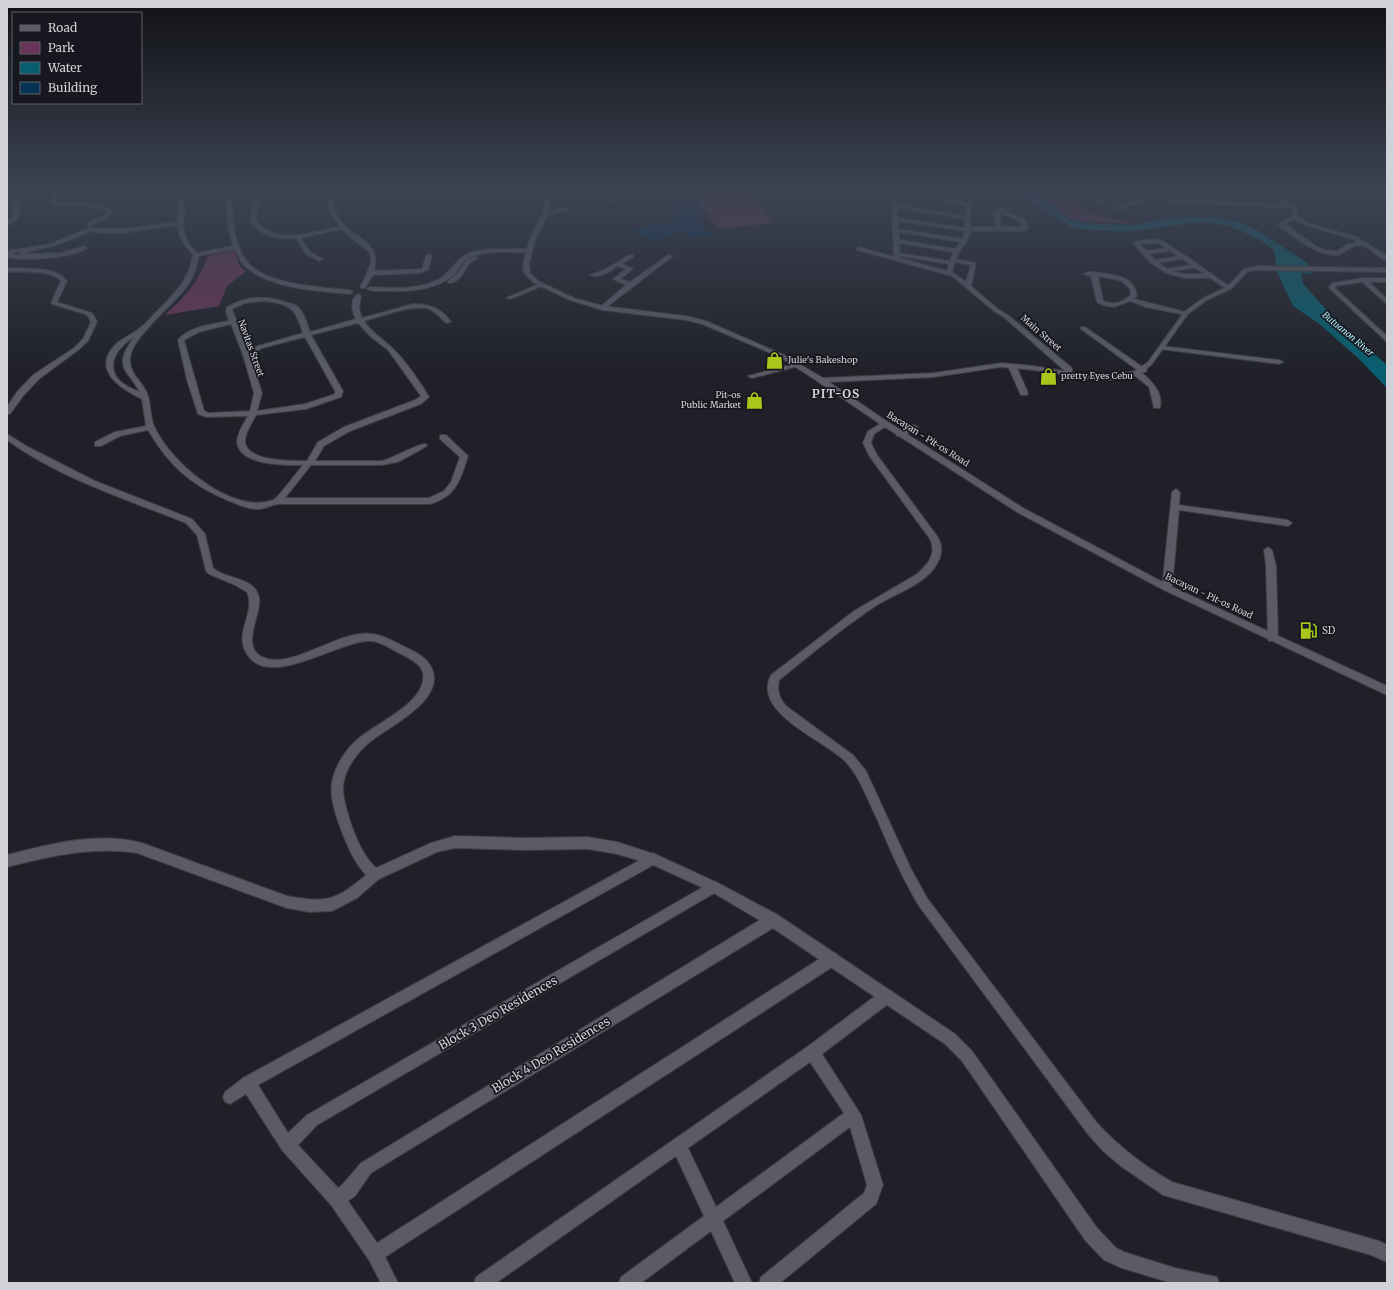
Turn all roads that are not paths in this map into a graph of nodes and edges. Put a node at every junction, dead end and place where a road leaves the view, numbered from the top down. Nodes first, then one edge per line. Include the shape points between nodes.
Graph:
1 (13, 252) edge
2 (26, 252) edge
3 (74, 252) edge
4 (194, 252) edge
5 (210, 252) edge
6 (240, 252) edge
7 (308, 252) edge
8 (372, 252) edge
9 (876, 252) edge
10 (897, 252) edge
11 (956, 252) edge
12 (1150, 252) edge
13 (1176, 252) edge
14 (1377, 252) edge
15 (1145, 253) joint
16 (528, 254) joint
17 (196, 255) junction
18 (20, 256) junction
19 (429, 256) dead end
20 (631, 256) dead end
21 (670, 256) dead end
22 (897, 256) junction
23 (1184, 257) junction
24 (319, 259) dead end
25 (1387, 259) edge
26 (952, 261) junction
27 (1153, 262) junction
28 (616, 264) junction
29 (1197, 266) junction
30 (7, 270) edge
31 (1387, 270) edge
32 (1165, 271) junction
33 (372, 273) junction
34 (949, 273) junction
35 (1087, 274) dead end
36 (1094, 274) junction
37 (592, 275) dead end
38 (622, 275) junction
39 (1211, 276) junction
40 (637, 280) junction
41 (1362, 280) junction
42 (1387, 280) edge
43 (541, 285) junction
44 (630, 285) junction
45 (363, 287) junction
46 (968, 287) junction
47 (1229, 288) junction
48 (369, 291) junction
49 (350, 292) junction
50 (358, 296) junction
51 (509, 298) dead end
52 (1129, 299) junction
53 (1387, 302) edge
54 (602, 308) junction
55 (996, 310) junction
56 (1186, 313) junction
57 (360, 320) junction
58 (232, 322) junction
59 (448, 322) dead end
60 (144, 328) junction
61 (1084, 328) dead end
62 (308, 337) junction
63 (1387, 340) edge
64 (1162, 348) junction
65 (245, 352) junction
66 (1279, 362) dead end
67 (797, 365) junction
68 (1012, 366) junction
69 (1057, 371) junction
70 (1140, 372) junction
71 (1069, 374) junction
72 (752, 376) dead end
73 (820, 380) junction
74 (1024, 394) dead end
75 (147, 401) junction
76 (1157, 406) dead end
77 (7, 412) edge
78 (253, 413) junction
79 (885, 424) junction
80 (150, 426) junction
81 (914, 427) dead end
82 (900, 434) junction
83 (7, 436) edge
84 (443, 437) dead end
85 (98, 444) dead end
86 (423, 446) dead end
87 (309, 463) junction
88 (1176, 492) dead end
89 (278, 501) junction
90 (1174, 507) junction
91 (1288, 523) dead end
92 (1268, 550) dead end
93 (1167, 588) junction
94 (1273, 638) junction
95 (1387, 691) edge
96 (653, 859) junction
97 (7, 861) edge
98 (375, 875) junction
99 (714, 887) junction
100 (773, 920) junction
101 (832, 959) junction
102 (886, 996) junction
103 (812, 1052) junction
104 (248, 1082) junction
105 (230, 1097) dead end
106 (854, 1115) junction
107 (288, 1145) junction
108 (679, 1145) junction
109 (337, 1199) junction
110 (714, 1218) junction
111 (375, 1254) junction
112 (1387, 1254) edge
113 (390, 1283) edge
114 (482, 1283) edge
115 (627, 1283) edge
116 (744, 1283) edge
117 (767, 1283) edge
118 (1211, 1283) edge

1 - 18 street via 8,255
2 - 18 street
3 - 18 street via 48,258
4 - 17 street
5 - 17 street
6 - 49 street via 249,267 274,279 309,288
7 - 24 street
8 - 33 street via 374,258
9 - 22 street
10 - 22 street
11 - 26 street
12 - 15 street
13 - 23 street
14 - 25 street
15 - 27 street
16 - 43 street, Bacayan - Pit-os Road via 527,273 532,280
16 - 48 street via 488,254 473,258 461,273 446,283 428,289
17 - 60 street via 187,282
19 - 33 street via 425,270
20 - 28 street
21 - 40 street
22 - 26 street
22 - 34 street
23 - 27 street
23 - 29 street
26 - 34 street
26 - 46 street via 974,264
27 - 32 street
28 - 37 street via 606,271
28 - 38 street via 630,269
29 - 32 street
29 - 39 street
30 - 77 street via 57,274 64,282 54,303 87,313 94,322 86,340 36,377
31 - 47 street via 1258,268 1246,270
32 - 39 street via 1189,277
33 - 45 street
34 - 46 street, Main Street
35 - 36 street
36 - 52 street via 1112,276 1128,282 1134,293
36 - 52 street via 1100,302 1112,306
38 - 40 street
38 - 44 street via 616,280
39 - 47 street
40 - 44 street
41 - 42 street
41 - 53 street
41 - 63 street via 1334,284 1332,288
43 - 51 street
43 - 54 street, Bacayan - Pit-os Road via 572,299
44 - 54 street
45 - 48 street
45 - 49 street via 353,288
46 - 55 street, Main Street
47 - 56 street via 1205,299
48 - 50 street
49 - 50 street via 351,295
50 - 57 street via 355,310
52 - 56 street
54 - 67 street, Bacayan - Pit-os Road via 704,322
55 - 69 street, Main Street via 1001,318 1058,368
55 - 71 street, Main Street via 1007,316 1069,370
56 - 64 street
57 - 59 street via 413,306 429,306 438,310
57 - 62 street
57 - 87 street via 389,348 425,397 347,429 321,444
58 - 62 street, Navitas Street via 228,312 233,305 251,299 277,301 296,309
58 - 65 street, Navitas Street
58 - 78 street via 192,332 181,340 201,412 207,415
60 - 75 street via 128,351 126,359 129,373 143,391
60 - 75 street via 125,340 111,354 109,364 113,378
61 - 70 street
62 - 65 street
62 - 78 street via 339,391 338,395 303,408
64 - 66 street
64 - 70 street
65 - 78 street, Navitas Street via 258,393
67 - 72 street
67 - 73 street, Bacayan - Pit-os Road
68 - 69 street
68 - 73 street via 985,367 934,375
68 - 74 street
69 - 71 street
70 - 71 street via 1100,378
70 - 76 street via 1152,385
73 - 79 street, Bacayan - Pit-os Road
75 - 80 street
78 - 87 street, Navitas Street via 242,435 243,448 249,454 257,460
79 - 82 street, Bacayan - Pit-os Road
79 - 112 street via 871,432 867,443 873,455 934,538 939,552 920,576 870,604 775,678 772,695 782,709 849,758 862,774 923,902 1092,1128 1116,1154 1169,1189 1373,1247
80 - 85 street via 118,434
80 - 89 street via 164,450 184,472 212,491 241,503 259,506
81 - 82 street
82 - 93 street, Bacayan - Pit-os Road via 1020,510
83 - 98 street via 25,449 92,484 189,521 201,534 209,570 250,589 254,596 254,609 247,625 246,638 251,652 259,660 277,665 292,662 339,642 368,637 391,645 424,664 430,680 424,694 397,718 361,743 344,766 338,781 338,802 351,840 367,869
84 - 89 street via 464,456 455,483 447,493 430,501
86 - 87 street, Navitas Street via 395,460 382,463
87 - 89 street
88 - 90 street
90 - 91 street
90 - 93 street
92 - 94 street via 1271,566
93 - 94 street, Bacayan - Pit-os Road
94 - 95 street, Bacayan - Pit-os Road
96 - 98 street via 617,848 588,843 455,842 435,847
96 - 99 street
96 - 104 street
97 - 98 street via 76,845 99,843 138,847 287,902 309,906 332,904 353,894
99 - 100 street
99 - 107 street, Block 3 Deo Residences via 312,1120
100 - 101 street
100 - 109 street, Block 4 Deo Residences via 366,1168 349,1190
101 - 102 street
101 - 111 street
102 - 103 street
102 - 118 street via 959,1047 1074,1212 1110,1254 1175,1276
103 - 106 street
103 - 108 street
104 - 105 street
104 - 107 street
106 - 110 street
106 - 117 street via 875,1185 870,1198
107 - 109 street
108 - 110 street
108 - 114 street
109 - 111 street
110 - 115 street
110 - 116 street
111 - 113 street

